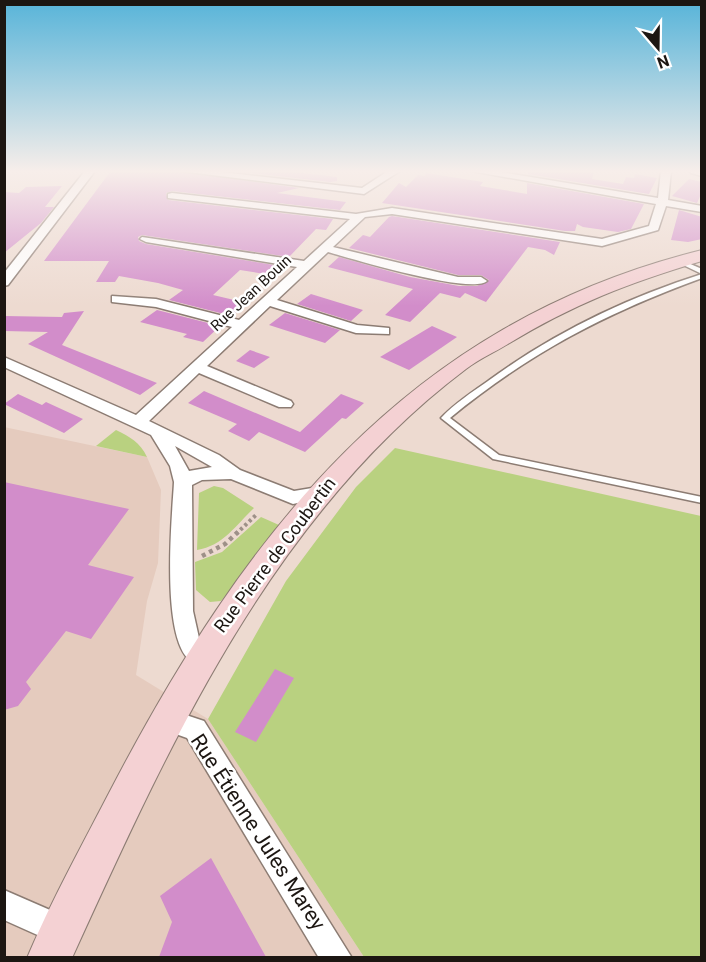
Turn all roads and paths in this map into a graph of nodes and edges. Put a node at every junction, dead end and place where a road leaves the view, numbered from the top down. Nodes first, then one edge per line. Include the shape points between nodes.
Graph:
1 (55, 216) edge
2 (347, 216) edge
3 (430, 216) edge
4 (657, 216) edge
5 (357, 217) joint
6 (146, 239) dead end
7 (324, 248) junction
8 (305, 265) junction
9 (696, 266) edge
10 (481, 281) dead end
11 (4, 282) edge
12 (117, 299) dead end
13 (267, 301) junction
14 (241, 325) junction
15 (384, 331) dead end
16 (196, 367) junction
17 (9, 368) edge
18 (285, 404) dead end
19 (138, 422) junction
20 (157, 431) junction
21 (234, 474) junction
22 (183, 482) junction
23 (702, 500) edge
24 (301, 506) junction
25 (256, 515) dead end
26 (183, 560) junction
27 (202, 656) junction
28 (168, 720) junction
29 (4, 905) edge
30 (55, 944) edge
31 (337, 957) edge

1 - 11 street
2 - 5 street
3 - 4 street via 602,243 654,228
5 - 7 street, Rue Jean Bouin
6 - 8 street
7 - 8 street, Rue Jean Bouin
7 - 10 street via 458,281
8 - 13 street, Rue Jean Bouin
9 - 23 lane via 512,365 445,418 496,457
9 - 24 main road, Rue Pierre de Coubertin via 598,288 489,345 393,417
12 - 14 street via 156,303
13 - 14 street, Rue Jean Bouin
13 - 15 street via 356,329
14 - 16 street, Rue Jean Bouin
16 - 18 street
16 - 19 street, Rue Jean Bouin
17 - 19 street
19 - 20 street
20 - 21 street
20 - 22 street via 179,466
21 - 22 street via 210,472
21 - 24 street
22 - 26 street
24 - 27 main road, Rue Pierre de Coubertin
25 - 26 path via 219,548
26 - 27 street via 184,625 189,642
27 - 28 main road, Rue Pierre de Coubertin
28 - 30 main road, Rue Pierre de Coubertin
28 - 31 street, Rue Étienne Jules Marey via 195,729
29 - 30 street

